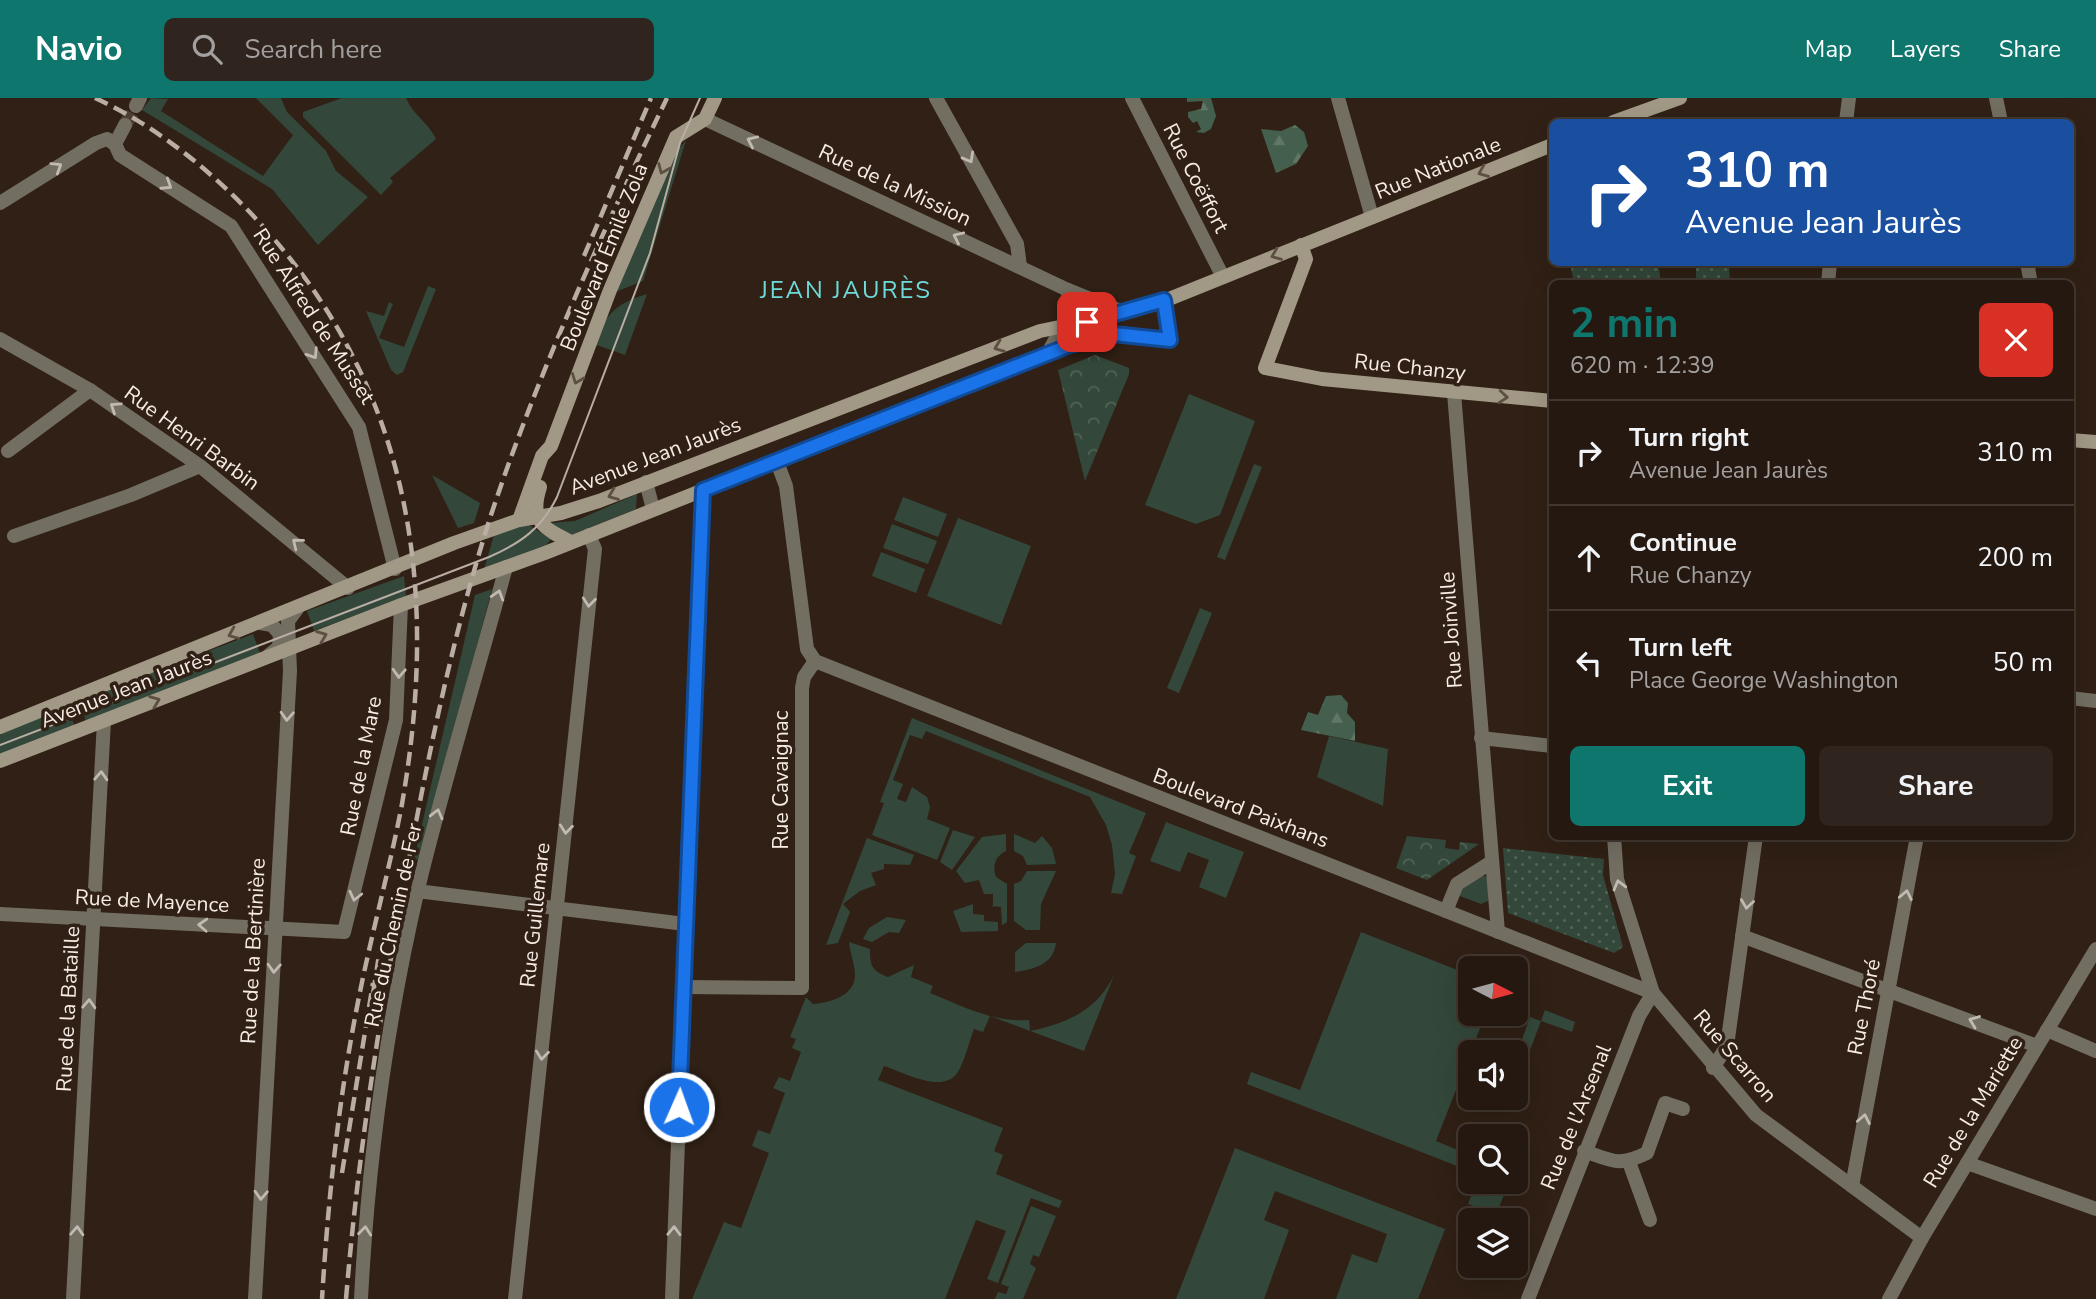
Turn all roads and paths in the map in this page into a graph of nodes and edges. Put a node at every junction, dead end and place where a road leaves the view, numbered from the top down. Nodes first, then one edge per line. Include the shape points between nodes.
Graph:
1 (715, 98) edge
2 (936, 98) edge
3 (1132, 98) edge
4 (1338, 98) edge
5 (1680, 98) edge
6 (1849, 98) edge
7 (1996, 98) edge
8 (705, 119) junction
9 (1621, 119) edge
10 (1846, 119) edge
11 (2000, 119) edge
12 (125, 125) tunnel mouth
13 (115, 144) junction
14 (1549, 146) edge
15 (0, 203) edge
16 (1372, 217) junction
17 (1301, 245) junction
18 (1020, 266) junction
19 (1223, 276) junction
20 (1068, 290) junction
21 (1164, 300) junction
22 (1123, 312) junction
23 (1064, 326) junction
24 (0, 339) edge
25 (1048, 353) junction
26 (90, 390) junction
27 (1454, 393) junction
28 (1549, 401) edge
29 (2074, 440) edge
30 (2096, 442) edge
31 (551, 446) junction
32 (8, 451) dead end
33 (777, 461) junction
34 (200, 466) junction
35 (647, 485) junction
36 (703, 490) junction
37 (653, 509) junction
38 (537, 516) junction
39 (519, 520) junction
40 (589, 535) junction
41 (14, 536) dead end
42 (571, 542) junction
43 (506, 567) junction
44 (395, 569) junction
45 (348, 588) junction
46 (401, 605) junction
47 (296, 609) junction
48 (260, 623) junction
49 (291, 648) junction
50 (267, 657) junction
51 (815, 661) junction
52 (2074, 698) edge
53 (2096, 701) edge
54 (104, 721) junction
55 (0, 727) edge
56 (1481, 738) junction
57 (1549, 746) edge
58 (0, 761) edge
59 (1614, 840) edge
60 (1755, 840) edge
61 (1916, 840) edge
62 (1490, 863) junction
63 (417, 891) junction
64 (557, 909) junction
65 (1446, 911) junction
66 (0, 914) edge
67 (93, 919) junction
68 (685, 924) junction
69 (275, 929) junction
70 (344, 932) joint
71 (1498, 932) junction
72 (1742, 936) junction
73 (2096, 948) edge
74 (683, 987) junction
75 (1889, 988) junction
76 (1653, 993) junction
77 (2047, 1030) junction
78 (2038, 1046) junction
79 (2096, 1051) edge
80 (1713, 1068) junction
81 (1683, 1109) dead end
82 (1584, 1151) junction
83 (1629, 1162) junction
84 (1967, 1163) junction
85 (1852, 1186) junction
86 (2096, 1209) edge
87 (1650, 1220) dead end
88 (1922, 1238) junction
89 (73, 1299) edge
90 (255, 1299) edge
91 (361, 1299) edge
92 (515, 1299) edge
93 (672, 1299) edge
94 (1528, 1299) edge
95 (1889, 1299) edge

1 - 8 main road
2 -> 18 street via 1017,244
3 - 19 street, Rue Coëffort
4 - 16 street
5 - 9 main road
6 - 10 street
7 - 11 street
18 -> 8 street, Rue de la Mission
8 -> 31 main road, Boulevard Émile Zola via 677,137 610,290
12 - 13 street
15 -> 13 street via 96,143 107,139
13 -> 44 street, Rue Alfred de Musset via 120,155 231,226 359,427
14 -> 16 main road, Rue Nationale
16 - 17 main road, Rue Nationale
17 -> 19 main road, Rue Nationale
17 - 27 main road, Rue Chanzy via 1306,258 1265,368
18 - 20 street, Rue de la Mission
19 - 21 main road, Avenue Jean Jaurès
20 - 22 street, Rue de la Mission
20 - 23 street via 1069,314
21 - 22 main road, Avenue Jean Jaurès
21 - 25 main road, Avenue Jean Jaurès via 1170,340 1114,334
22 - 23 main road, Avenue Jean Jaurès
23 - 25 street
23 -> 35 main road, Avenue Jean Jaurès via 1040,331
24 - 26 street, Rue Henri Barbin
25 - 33 main road, Avenue Jean Jaurès
26 - 32 street
34 -> 26 street, Rue Henri Barbin
27 -> 28 main road, Rue Chanzy
27 - 56 street, Rue Joinville
29 - 30 main road
31 - 38 main road, Boulevard Émile Zola via 536,502
31 - 39 main road, Boulevard Émile Zola via 542,456
33 - 36 main road, Avenue Jean Jaurès
33 - 51 street via 786,486 807,649
34 - 41 street
45 -> 34 street, Rue Henri Barbin
35 - 37 street
35 -> 38 main road, Avenue Jean Jaurès via 576,509
36 - 37 main road, Avenue Jean Jaurès
36 - 68 street
37 - 40 main road, Avenue Jean Jaurès
38 - 39 main road, Avenue Jean Jaurès
38 - 42 main road via 548,530
39 - 44 main road, Avenue Jean Jaurès
40 - 42 main road, Avenue Jean Jaurès
40 -> 64 street, Rue Guillemare via 595,549
42 - 43 main road, Avenue Jean Jaurès
43 - 46 main road, Avenue Jean Jaurès
63 -> 43 street, Rue du Chemin de Fer
44 - 45 main road, Avenue Jean Jaurès
45 - 47 main road, Avenue Jean Jaurès
49 -> 46 main road, Avenue Jean Jaurès
46 -> 70 street, Rue de la Mare via 396,720
47 - 48 main road, Avenue Jean Jaurès
47 - 49 street, Rue de la Bertinière via 288,621
48 - 50 street via 275,626 281,639
48 -> 55 main road, Avenue Jean Jaurès
49 - 50 main road, Avenue Jean Jaurès
49 -> 69 street, Rue de la Bertinière
54 -> 50 main road, Avenue Jean Jaurès
51 - 65 street, Boulevard Paixhans
51 - 74 street, Rue Cavaignac via 802,688 802,988
52 - 53 street
54 - 58 main road, Avenue Jean Jaurès
67 -> 54 street, Rue de la Bataille
56 - 57 street
56 - 62 street, Rue Joinville
76 -> 59 street, Rue Scarron via 1617,879
60 -> 72 street
75 -> 61 street, Rue Thoré
62 - 65 street via 1457,884
62 - 71 street, Rue Joinville
63 - 64 street
91 -> 63 street, Rue du Chemin de Fer via 375,1140
64 - 68 street
64 -> 92 street, Rue Guillemare
65 - 71 street, Boulevard Paixhans
66 - 67 street, Rue de Mayence
69 -> 67 street, Rue de Mayence
89 -> 67 street, Rue de la Bataille
68 - 74 street
69 - 70 street, Rue de Mayence
69 -> 90 street, Rue de la Bertinière
71 - 76 street, Boulevard Paixhans
72 - 75 street
72 - 80 street via 1727,1046
73 - 77 street, Rue de la Mariette
93 -> 74 street
78 -> 75 street
85 -> 75 street, Rue Thoré
76 - 80 street, Rue Scarron
76 - 82 street, Rue de l'Arsenal via 1639,1016
77 - 78 street, Rue de la Mariette
77 - 79 street
78 - 84 street, Rue de la Mariette
80 - 85 street, Rue Scarron via 1756,1115
81 - 83 street via 1665,1102 1647,1153
82 - 83 street via 1620,1164
82 - 94 street, Rue de l'Arsenal
83 - 87 street
84 - 86 street
84 - 88 street, Rue de la Mariette
85 - 88 street, Rue Scarron
88 - 95 street, Rue de la Mariette

